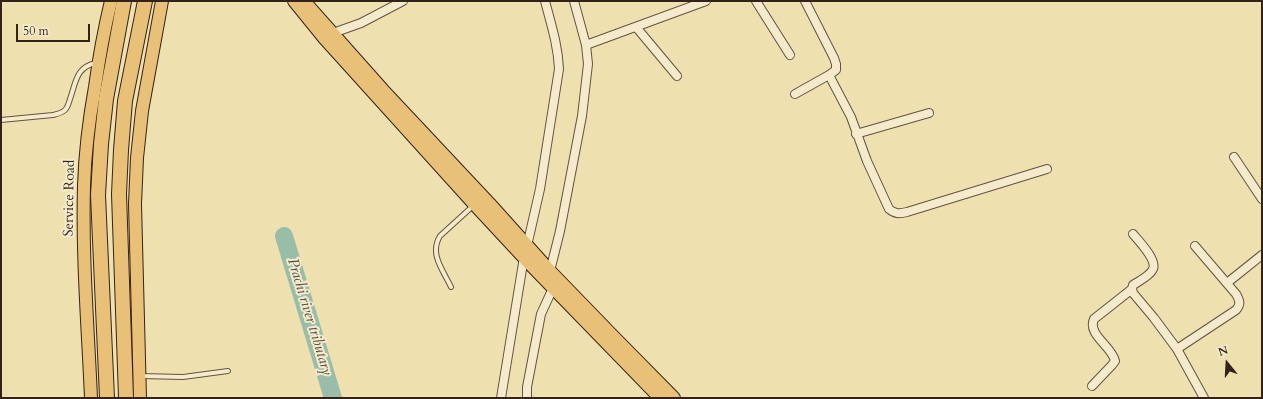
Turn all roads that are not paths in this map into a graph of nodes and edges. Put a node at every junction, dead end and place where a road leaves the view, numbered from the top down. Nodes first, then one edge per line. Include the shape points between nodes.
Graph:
1 (111, 1) edge
2 (124, 1) edge
3 (144, 1) edge
4 (162, 1) edge
5 (294, 1) edge
6 (304, 1) edge
7 (403, 1) edge
8 (545, 1) edge
9 (574, 1) edge
10 (706, 1) edge
11 (756, 1) edge
12 (805, 1) edge
13 (636, 27) junction
14 (333, 33) junction
15 (586, 45) junction
16 (790, 55) dead end
17 (99, 62) junction
18 (829, 75) junction
19 (677, 76) dead end
20 (795, 94) dead end
21 (929, 113) dead end
22 (1, 120) edge
23 (856, 134) junction
24 (1234, 157) dead end
25 (1047, 169) dead end
26 (1262, 199) edge
27 (474, 204) junction
28 (1133, 234) dead end
29 (1195, 246) dead end
30 (526, 253) junction
31 (1262, 255) edge
32 (548, 276) junction
33 (1227, 283) junction
34 (451, 287) dead end
35 (1132, 289) junction
36 (1177, 349) junction
37 (228, 371) dead end
38 (140, 376) junction
39 (1092, 386) dead end
40 (91, 398) edge
41 (107, 398) edge
42 (126, 398) edge
43 (140, 398) edge
44 (501, 398) edge
45 (527, 398) edge
46 (660, 398) edge
47 (674, 398) edge
48 (1204, 398) edge

1 - 17 main road, Service Road
2 - 41 highway via 106,99 98,195
3 - 42 highway via 126,101 119,194
4 - 38 main road via 142,111 137,158 135,204
5 - 27 main road via 324,38
6 - 14 main road
7 - 14 street via 361,23
8 - 30 street via 559,54 559,69 540,189
9 - 15 street
10 - 13 street
11 - 16 street
12 - 18 street via 836,64 836,70
13 - 15 street
13 - 19 street
14 - 30 main road via 490,204
15 - 32 street via 588,64 582,116 560,231
17 - 22 lane via 81,70 69,104 60,113
17 - 40 main road, Service Road via 90,114 84,185 84,247
18 - 20 street
18 - 23 street via 851,117
21 - 23 street
23 - 25 street via 893,213 900,214
24 - 26 street
27 - 30 main road
27 - 34 lane via 436,242 436,257
28 - 35 street via 1154,263 1150,273 1133,285
29 - 33 street
30 - 32 main road
30 - 44 street
31 - 33 street
32 - 45 street
32 - 46 main road
32 - 47 main road
33 - 36 street via 1240,300 1236,310
35 - 36 street
35 - 39 street via 1092,323 1095,332 1112,353 1114,361
36 - 48 street
37 - 38 lane via 183,377
38 - 43 main road

